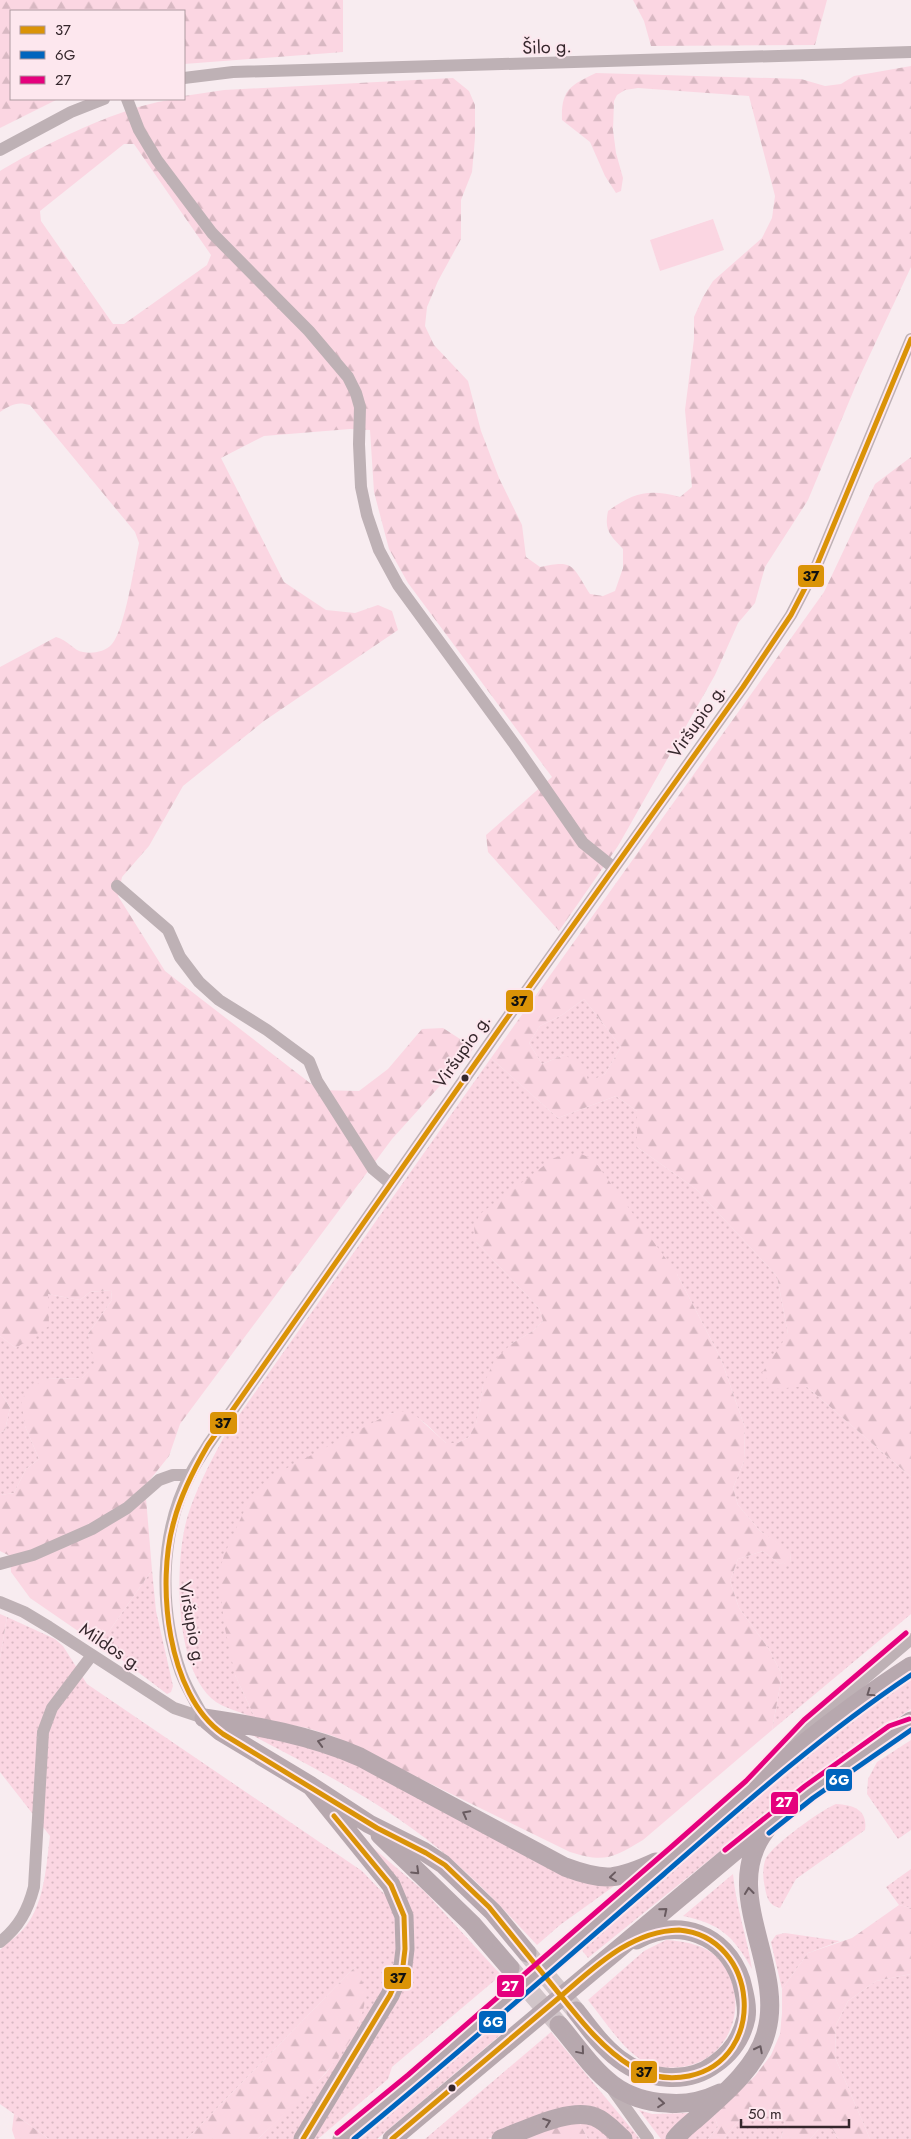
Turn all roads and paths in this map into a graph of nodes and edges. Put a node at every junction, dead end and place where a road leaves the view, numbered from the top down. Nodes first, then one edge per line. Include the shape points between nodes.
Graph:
1 (911, 52) edge
2 (185, 78) edge
3 (101, 100) edge
4 (127, 100) edge
5 (0, 150) edge
6 (911, 339) edge
7 (614, 868) junction
8 (118, 886) dead end
9 (390, 1184) junction
10 (190, 1475) junction
11 (0, 1564) edge
12 (0, 1602) edge
13 (911, 1639) edge
14 (92, 1655) junction
15 (911, 1666) edge
16 (204, 1718) junction
17 (911, 1721) edge
18 (911, 1726) edge
19 (893, 1732) junction
20 (311, 1786) junction
21 (751, 1786) junction
22 (778, 1815) junction
23 (369, 1824) junction
24 (675, 1854) junction
25 (0, 1942) edge
26 (527, 1953) tunnel mouth
27 (613, 1953) junction
28 (510, 1968) tunnel mouth
29 (576, 2011) tunnel mouth
30 (559, 2025) tunnel mouth
31 (602, 2077) junction
32 (729, 2087) junction
33 (303, 2139) edge
34 (342, 2139) edge
35 (392, 2139) edge
36 (501, 2139) edge
37 (623, 2139) edge
38 (648, 2139) edge
39 (675, 2139) edge

1 - 2 street, Šilo g. via 233,72
3 - 5 street via 71,112
4 - 7 street via 139,130 157,160 212,234 309,331 348,377 360,407 361,487 379,550 398,585 583,843
6 - 7 street, Viršupio g. via 817,565 791,615
7 - 9 street, Viršupio g.
8 - 9 street via 168,930 180,957 199,982 219,1000 309,1061 317,1081 373,1169
9 - 10 street, Viršupio g.
10 - 11 street via 173,1475 159,1480 127,1508 92,1529 33,1555
10 - 16 street, Viršupio g. via 171,1530 165,1581 172,1637 182,1674
12 - 14 street, Mildos g. via 24,1612
13 - 21 street via 809,1726
14 - 16 street, Mildos g. via 174,1708
14 - 25 street via 52,1708 43,1732 34,1887 22,1918
15 -> 21 main road via 823,1728
16 - 20 main road
24 -> 16 main road via 629,1874 610,1878 583,1874 335,1746 264,1727
17 - 19 main road
18 - 19 street
19 - 22 main road
20 - 23 main road
20 - 33 main road via 390,1885 404,1916 406,1949 403,1966 390,1995
21 - 24 main road
27 -> 22 main road
32 -> 22 main road via 757,2054 771,2013 770,1991 749,1895 748,1874 756,1847
23 - 26 main road via 443,1864 493,1912
23 -> 28 main road via 472,1924
24 - 34 main road
27 - 29 main road via 644,1936 666,1930 690,1931 707,1937 723,1949 737,1969 745,1992 746,2017 739,2039 725,2057 705,2072 679,2078 658,2077 620,2060
27 - 35 main road
30 -> 31 main road
31 -> 32 main road via 634,2098 663,2103 690,2103 709,2098
31 - 38 street
32 - 39 main road
36 -> 37 main road via 553,2119 585,2115 596,2117

